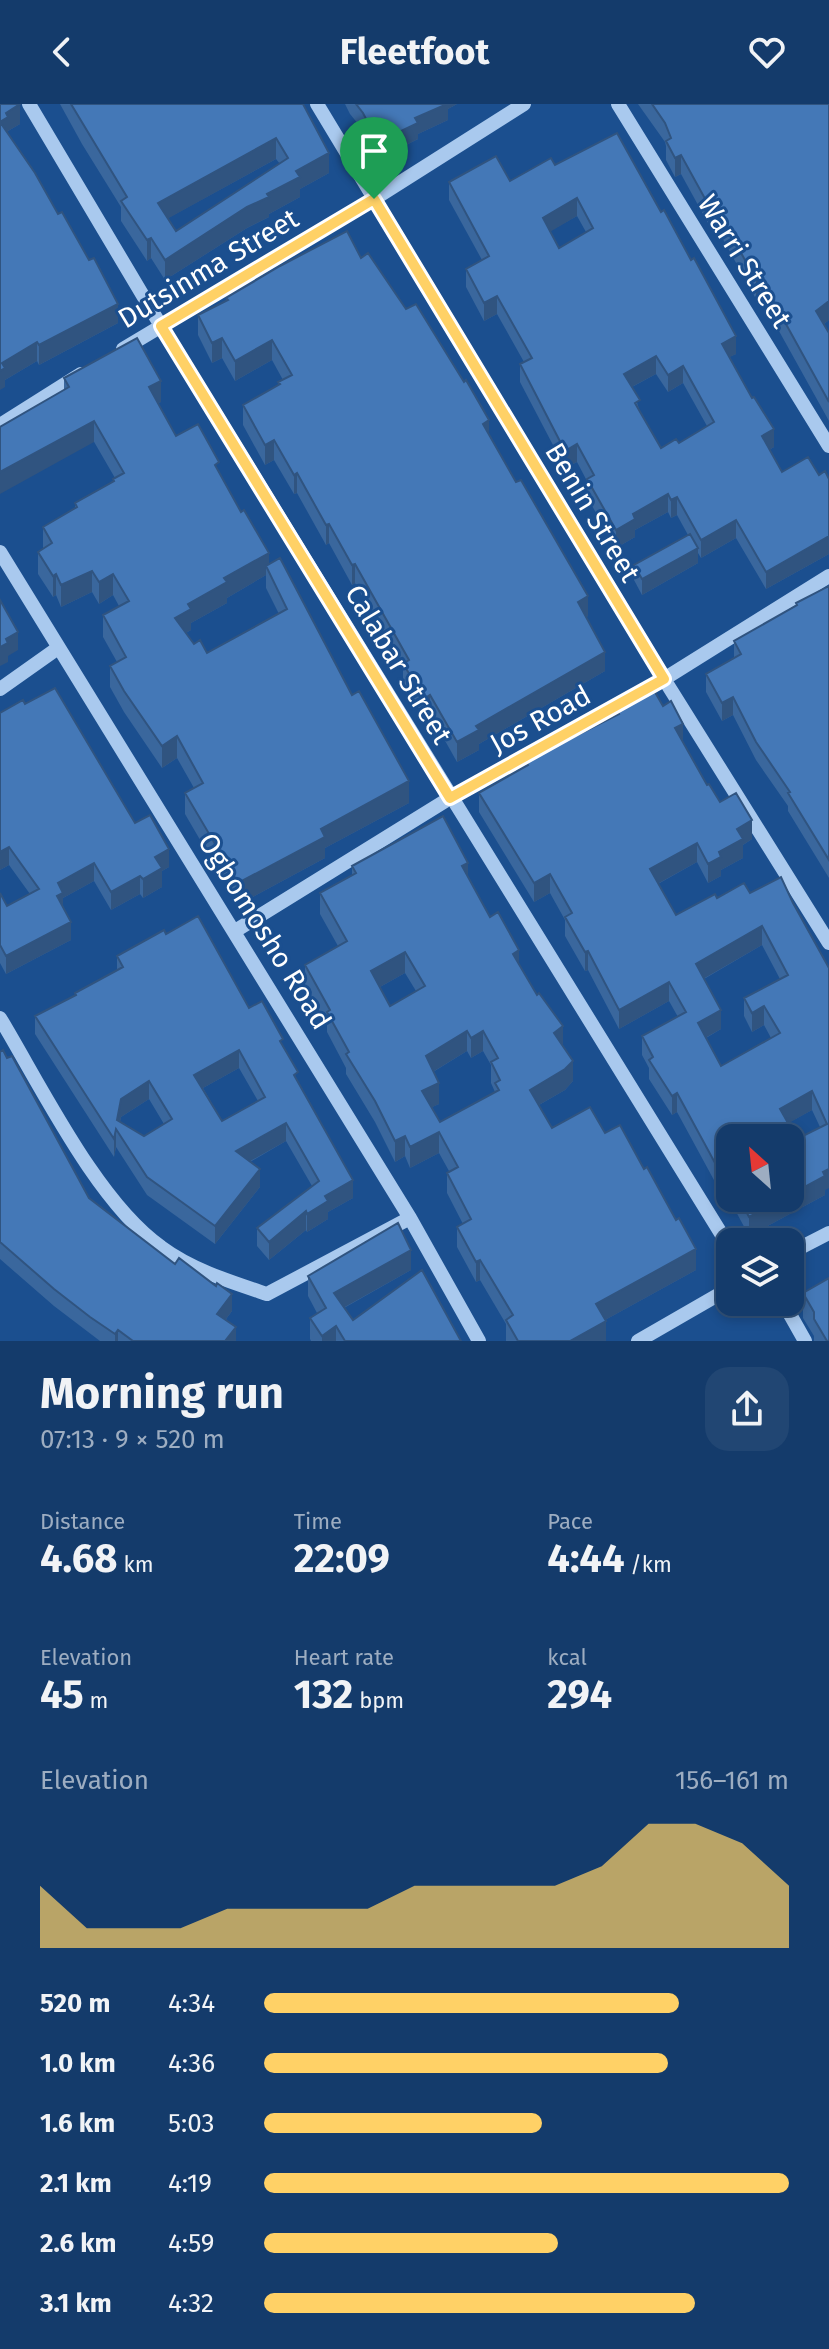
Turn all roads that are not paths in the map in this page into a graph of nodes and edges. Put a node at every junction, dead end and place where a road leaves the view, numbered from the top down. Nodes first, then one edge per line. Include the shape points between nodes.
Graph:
1 (29, 104) edge
2 (317, 104) edge
3 (524, 104) edge
4 (618, 104) edge
5 (374, 199) junction
6 (161, 326) junction
7 (107, 358) edge
8 (94, 366) edge
9 (0, 425) edge
10 (829, 446) edge
11 (0, 552) edge
12 (829, 576) edge
13 (58, 648) junction
14 (664, 679) junction
15 (0, 689) edge
16 (450, 798) junction
17 (235, 931) junction
18 (829, 943) edge
19 (0, 1018) edge
20 (410, 1218) junction
21 (718, 1228) edge
22 (829, 1233) edge
23 (804, 1246) edge
24 (716, 1296) edge
25 (791, 1316) edge
26 (479, 1341) edge
27 (638, 1341) edge
28 (805, 1341) edge

1 - 6 street, Calabar Street
2 - 5 street, Benin Street
3 - 5 street, Dutsinma Street
4 - 10 street, Warri Street
5 - 6 street, Dutsinma Street
5 - 14 street, Benin Street
6 - 7 street, Dutsinma Street
6 - 16 street, Calabar Street
8 - 9 street
11 - 13 street, Ogbomosho Road
12 - 14 street, Jos Road
13 - 15 street
13 - 17 street, Ogbomosho Road
14 - 16 street, Jos Road
14 - 18 street, Benin Street
16 - 17 street, Jos Road
16 - 21 street, Calabar Street
17 - 20 street, Ogbomosho Road
19 - 20 street via 117,1205 161,1247 214,1276 267,1294
20 - 26 street, Ogbomosho Road
22 - 23 street
24 - 27 street
25 - 28 street

